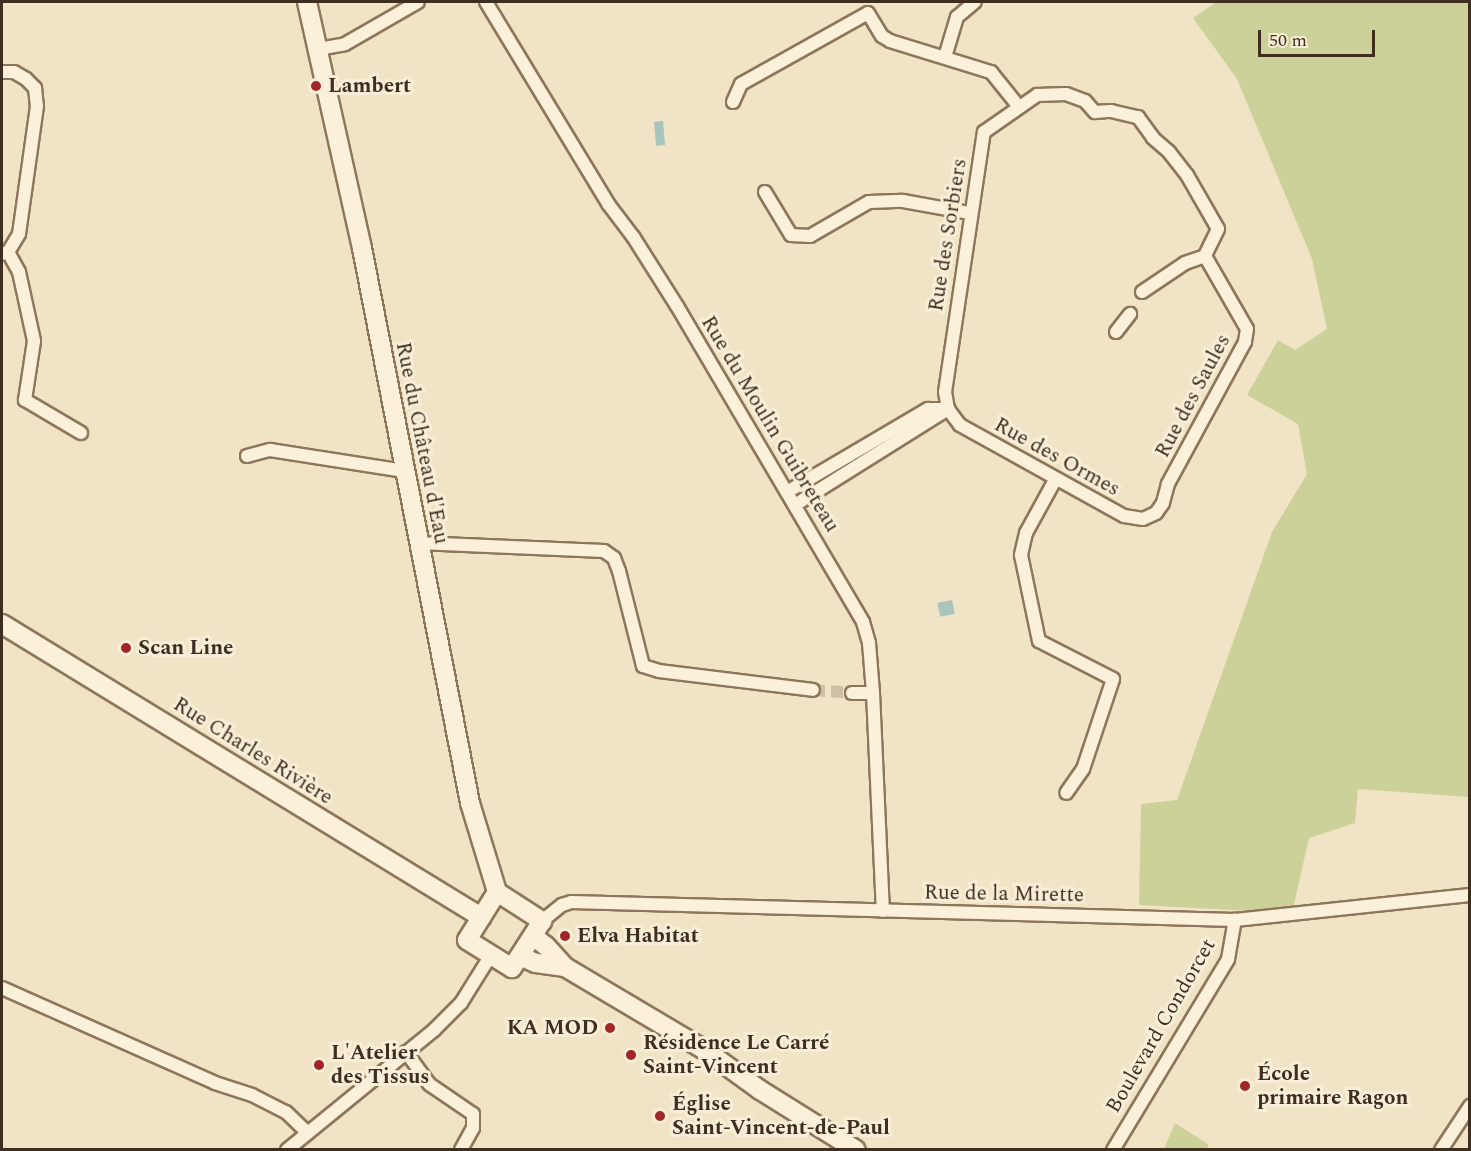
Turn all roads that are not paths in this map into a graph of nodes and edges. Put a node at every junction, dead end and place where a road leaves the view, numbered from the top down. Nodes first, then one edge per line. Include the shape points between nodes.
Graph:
1 (307, 2) edge
2 (418, 2) edge
3 (486, 2) edge
4 (975, 2) edge
5 (318, 49) junction
6 (945, 57) junction
7 (2, 72) edge
8 (733, 102) dead end
9 (1019, 107) junction
10 (765, 192) dead end
11 (970, 213) junction
12 (5, 253) edge
13 (1205, 256) junction
14 (1142, 292) dead end
15 (1130, 314) dead end
16 (1116, 332) dead end
17 (948, 409) junction
18 (81, 433) dead end
19 (247, 456) dead end
20 (404, 471) junction
21 (1055, 480) junction
22 (787, 492) junction
23 (795, 505) junction
24 (1156, 513) joint
25 (418, 543) junction
26 (2, 624) edge
27 (813, 690) tunnel mouth
28 (852, 693) tunnel mouth
29 (873, 693) junction
30 (1066, 793) dead end
31 (497, 892) junction
32 (1470, 895) edge
33 (883, 911) junction
34 (481, 916) junction
35 (1235, 920) junction
36 (537, 928) junction
37 (491, 955) junction
38 (520, 956) junction
39 (565, 968) junction
40 (2, 988) edge
41 (406, 1052) junction
42 (1470, 1106) edge
43 (308, 1133) junction
44 (287, 1149) edge
45 (461, 1149) edge
46 (856, 1149) edge
47 (1113, 1149) edge
48 (1441, 1149) edge

1 - 5 main road, Rue du Château d'Eau
2 - 5 street via 345,44
3 - 22 street, Rue du Moulin Guibreteau via 609,205 677,306
4 - 6 street via 957,17
5 - 20 main road, Rue du Château d'Eau via 362,248
6 - 8 street via 882,36 868,13 741,84
6 - 9 street via 991,72
7 - 12 street via 14,72 26,79 35,88 37,106 19,234
9 - 11 street, Rue des Sorbiers via 984,132
9 - 13 street, Rue des Sorbiers via 1037,94 1066,94 1085,101 1095,112 1138,117 1187,175 1218,229
10 - 11 street via 791,235 810,236 868,202 903,201
11 - 17 street, Rue des Sorbiers via 945,392
12 - 18 street via 19,272 34,341 25,400
13 - 14 street via 1185,263
13 - 24 street, Rue des Saules via 1247,335
15 - 16 street
17 - 21 street, Rue des Ormes via 960,425
17 - 22 street via 928,409
17 - 23 street
19 - 20 street via 270,450
20 - 25 main road, Rue du Château d'Eau
21 - 24 street, Rue des Ormes via 1124,516 1143,519
21 - 30 street via 1026,533 1021,555 1040,641 1113,679 1083,769
22 - 23 street, Rue du Moulin Guibreteau
23 - 29 street, Rue du Moulin Guibreteau via 863,622 869,643
25 - 27 street via 603,551 614,558 619,571 643,666
25 - 31 main road, Rue du Château d'Eau via 470,802
26 - 34 main road, Rue Charles Rivière
28 - 29 street
29 - 33 street, Rue du Moulin Guibreteau
31 - 34 main road
31 - 36 main road
32 - 35 street, Rue de la Mirette
33 - 35 street, Rue de la Mirette
33 - 36 street, Rue de la Mirette via 571,902 562,905
34 - 37 main road via 467,940
35 - 47 street, Boulevard Condorcet via 1228,959
36 - 38 main road
36 - 39 main road
37 - 38 main road via 512,968
37 - 41 street via 461,1003
38 - 39 main road
39 - 46 main road via 705,1050 760,1090
40 - 43 street via 215,1083 252,1095 286,1112
41 - 43 street
41 - 45 street via 429,1084 473,1114 473,1128
42 - 48 street
43 - 44 street

